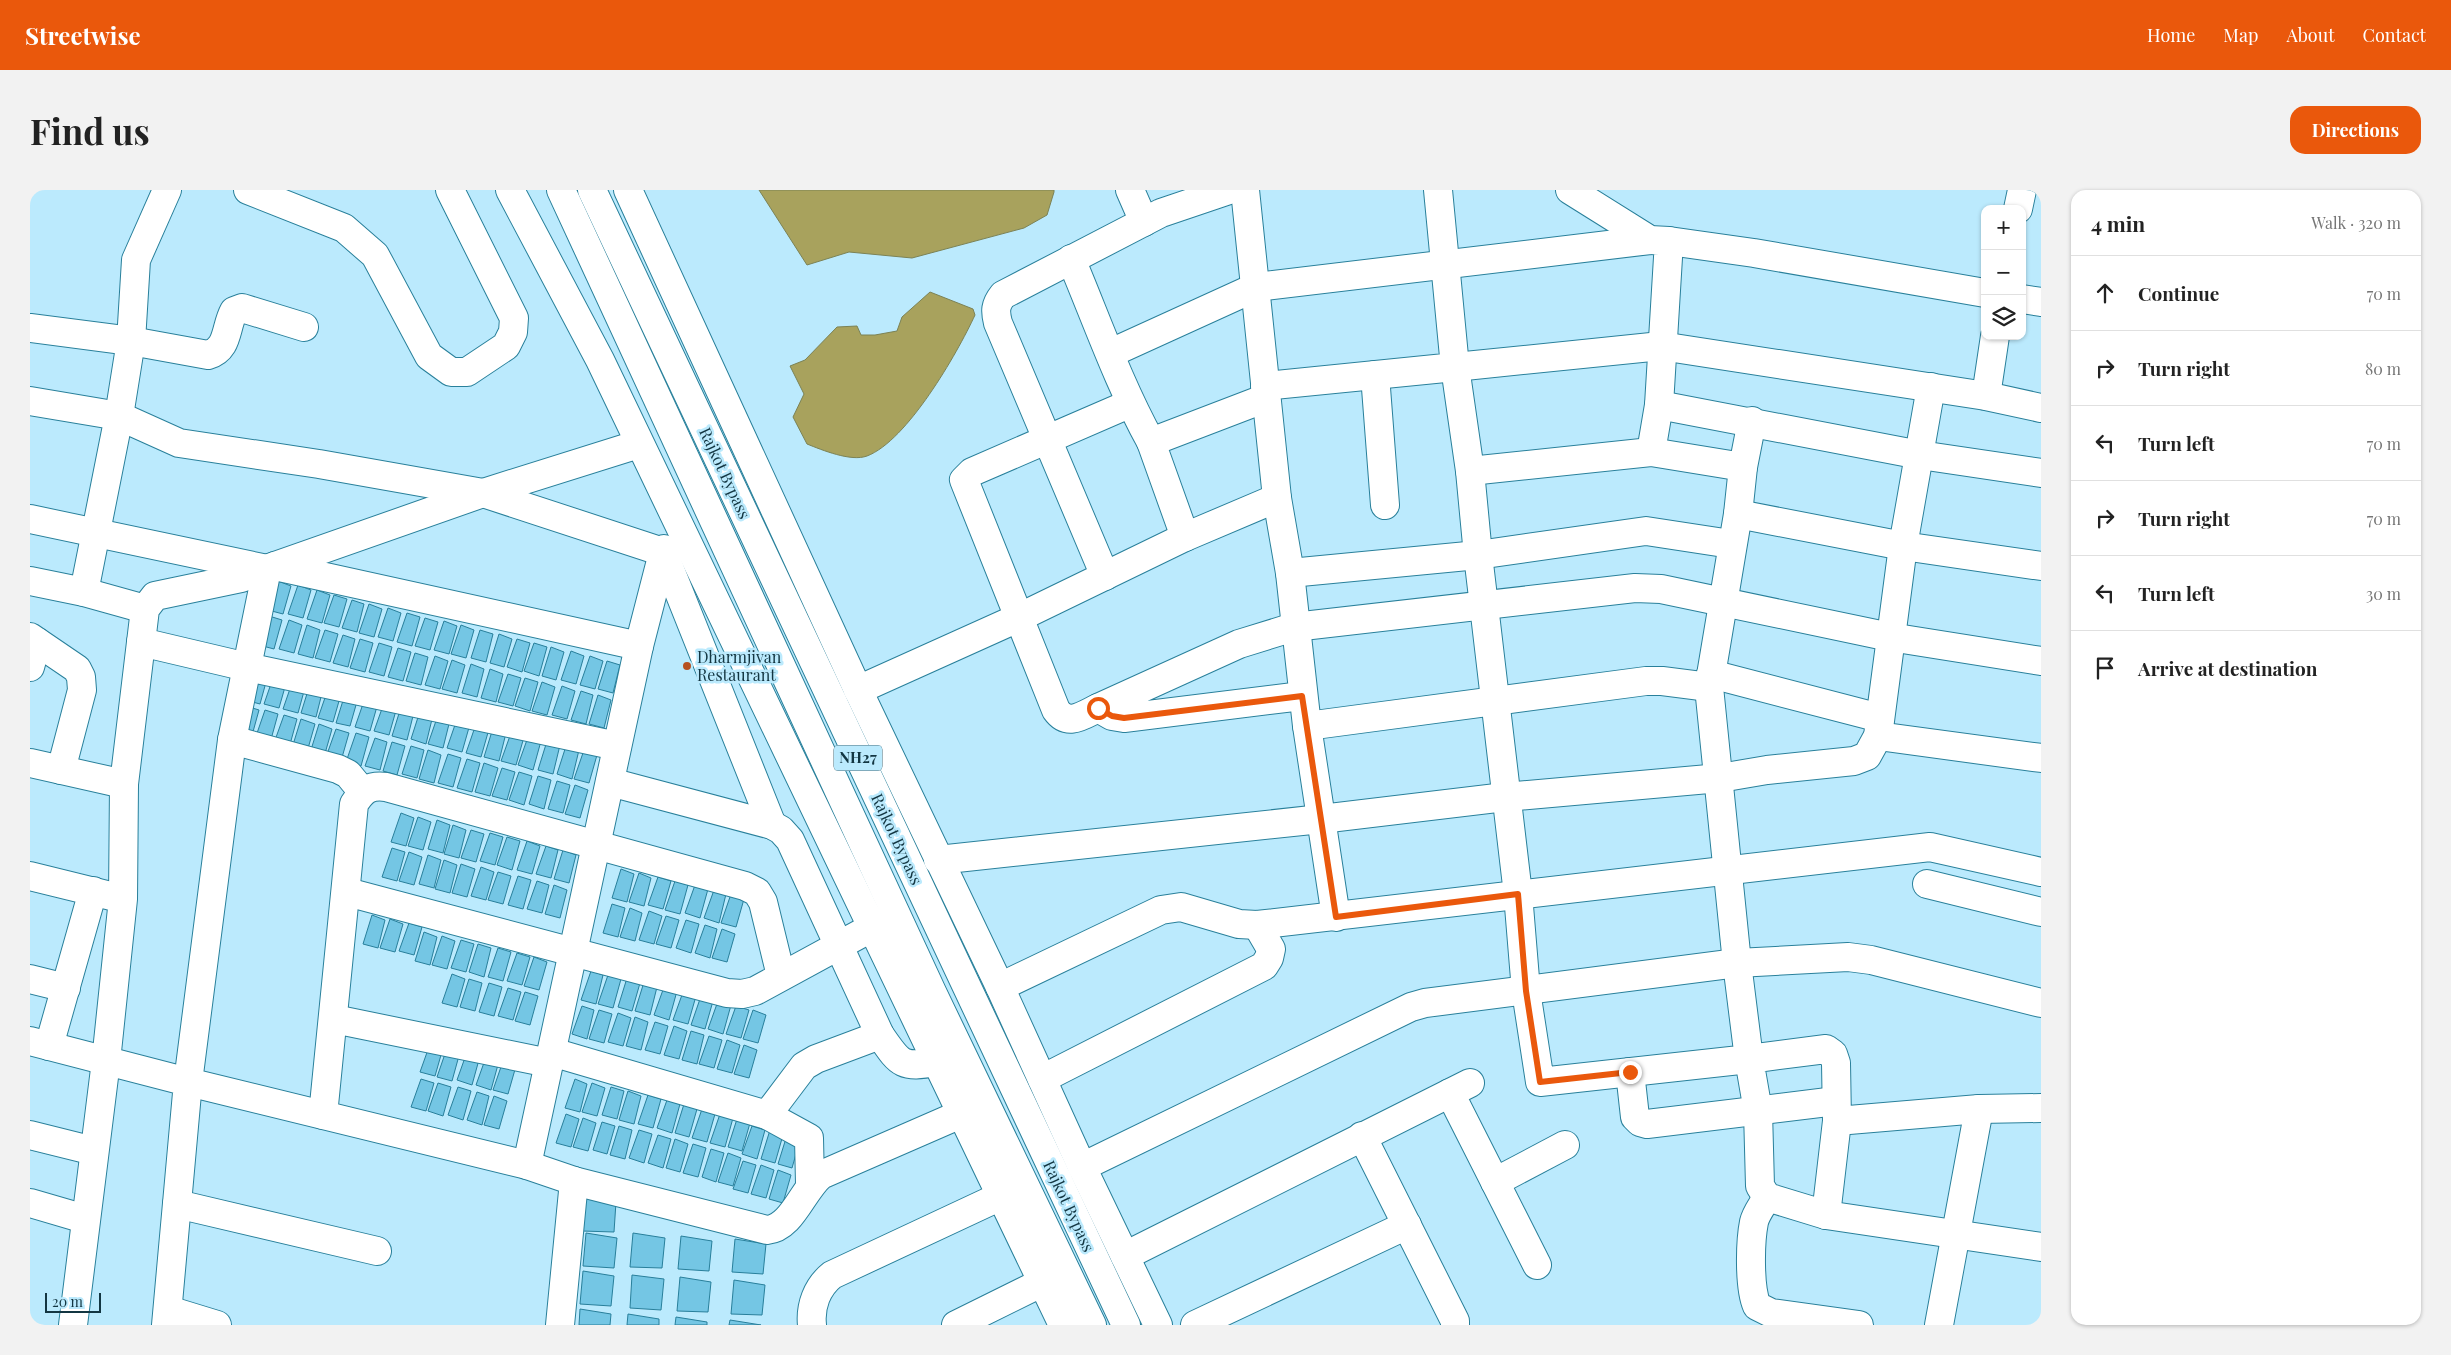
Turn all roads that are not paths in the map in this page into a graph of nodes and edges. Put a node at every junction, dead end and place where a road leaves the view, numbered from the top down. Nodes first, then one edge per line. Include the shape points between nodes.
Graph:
1 (167, 190) edge
2 (248, 190) edge
3 (450, 190) edge
4 (510, 190) edge
5 (561, 190) edge
6 (592, 190) edge
7 (628, 190) edge
8 (1130, 190) edge
9 (1229, 190) edge
10 (1245, 190) edge
11 (1438, 190) edge
12 (1570, 190) edge
13 (2022, 190) edge
14 (2019, 205) edge
15 (1144, 222) junction
16 (1660, 240) junction
17 (1071, 259) junction
18 (1446, 263) junction
19 (1256, 286) junction
20 (1981, 292) edge
21 (2026, 300) edge
22 (2041, 302) edge
23 (304, 327) dead end
24 (30, 328) edge
25 (1994, 340) edge
26 (131, 341) junction
27 (1661, 346) junction
28 (1111, 353) junction
29 (1455, 367) junction
30 (1375, 376) junction
31 (1931, 387) junction
32 (1266, 392) junction
33 (1986, 396) junction
34 (30, 400) edge
35 (1129, 404) junction
36 (1659, 405) junction
37 (2041, 408) edge
38 (119, 416) junction
39 (1752, 421) junction
40 (1048, 437) junction
41 (1151, 442) junction
42 (639, 444) junction
43 (1651, 452) junction
44 (1920, 454) junction
45 (1743, 468) junction
46 (1470, 470) junction
47 (2041, 473) edge
48 (483, 494) junction
49 (1277, 498) junction
50 (1385, 505) dead end
51 (673, 514) junction
52 (1738, 514) junction
53 (30, 519) edge
54 (98, 533) junction
55 (1185, 537) junction
56 (1731, 544) junction
57 (1903, 546) junction
58 (663, 552) junction
59 (1478, 555) junction
60 (2041, 566) edge
61 (271, 568) junction
62 (1290, 573) junction
63 (1105, 576) junction
64 (30, 581) edge
65 (84, 592) junction
66 (1723, 602) junction
67 (1484, 607) junction
68 (145, 609) junction
69 (1018, 618) junction
70 (1294, 627) junction
71 (1890, 637) junction
72 (141, 642) junction
73 (639, 646) junction
74 (32, 649) edge
75 (2041, 661) edge
76 (247, 667) junction
77 (1710, 680) junction
78 (858, 690) junction
79 (760, 695) junction
80 (1302, 696) junction
81 (1495, 702) junction
82 (1098, 708) junction
83 (728, 716) junction
84 (1307, 726) junction
85 (1879, 727) junction
86 (232, 740) junction
87 (618, 746) junction
88 (2041, 758) edge
89 (30, 763) edge
90 (61, 770) junction
91 (1720, 778) junction
92 (610, 782) junction
93 (124, 784) junction
94 (362, 791) junction
95 (1505, 797) junction
96 (1321, 819) junction
97 (772, 825) junction
98 (596, 844) junction
99 (938, 860) junction
100 (1727, 872) junction
101 (2041, 872) edge
102 (30, 876) edge
103 (1927, 884) dead end
104 (93, 891) junction
105 (347, 892) junction
106 (1518, 894) junction
107 (123, 899) junction
108 (2041, 912) edge
109 (1336, 917) junction
110 (1257, 925) junction
111 (872, 928) junction
112 (838, 946) junction
113 (573, 954) junction
114 (1737, 963) junction
115 (781, 976) junction
116 (30, 979) edge
117 (1000, 987) junction
118 (66, 988) junction
119 (1526, 991) junction
120 (2041, 1003) edge
121 (334, 1019) junction
122 (880, 1035) junction
123 (40, 1043) edge
124 (551, 1058) junction
125 (1749, 1059) junction
126 (106, 1061) junction
127 (936, 1062) junction
128 (1630, 1072) junction
129 (1042, 1079) junction
130 (188, 1082) junction
131 (2041, 1108) edge
132 (1979, 1109) junction
133 (1758, 1110) junction
134 (1837, 1111) junction
135 (962, 1114) junction
136 (323, 1115) junction
137 (767, 1115) junction
138 (30, 1135) edge
139 (1362, 1136) junction
140 (1565, 1146) dead end
141 (94, 1151) junction
142 (528, 1165) junction
143 (1082, 1167) junction
144 (574, 1182) junction
145 (1495, 1182) junction
146 (810, 1184) junction
147 (1001, 1196) junction
148 (1767, 1198) junction
149 (30, 1203) edge
150 (177, 1204) junction
151 (1826, 1215) junction
152 (85, 1219) junction
153 (1407, 1225) junction
154 (1956, 1235) junction
155 (2041, 1248) edge
156 (377, 1251) dead end
157 (1125, 1256) junction
158 (1537, 1265) dead end
159 (1043, 1282) junction
160 (167, 1317) edge
161 (74, 1325) edge
162 (217, 1325) edge
163 (560, 1325) edge
164 (812, 1325) edge
165 (956, 1325) edge
166 (1063, 1325) edge
167 (1092, 1325) edge
168 (1126, 1325) edge
169 (1158, 1325) edge
170 (1195, 1325) edge
171 (1455, 1325) edge
172 (1859, 1325) edge
173 (1939, 1325) edge

1 - 26 main road via 136,260
2 - 3 main road via 344,228 363,243 375,255 429,356 451,372 467,372 506,346 513,332 514,318
4 - 42 main road via 600,360
5 - 167 main road, Rajkot Bypass / NH27 via 932,992
6 - 168 main road, Rajkot Bypass / NH27
7 - 78 main road
8 - 15 main road
9 - 15 main road
10 - 19 main road
11 - 18 main road
12 - 16 main road
13 - 14 main road
15 - 17 main road
16 - 18 main road
16 - 20 main road
16 - 27 main road
17 - 28 main road
17 - 40 main road via 1004,296 996,304 995,313
18 - 19 main road
18 - 29 main road
19 - 28 main road
19 - 32 main road
21 - 22 main road
23 - 26 main road via 242,308 234,311 223,346 208,355
24 - 26 main road
25 - 33 main road
26 - 38 main road
27 - 29 main road
27 - 31 main road
27 - 36 main road
28 - 35 main road
29 - 30 main road
29 - 46 main road
30 - 32 main road
30 - 50 main road
31 - 33 main road
31 - 44 main road
32 - 41 main road
32 - 49 main road
33 - 37 main road
34 - 38 main road
35 - 40 main road
35 - 41 main road
36 - 39 main road
36 - 43 main road
38 - 48 main road via 180,443
38 - 54 main road
39 - 44 main road
39 - 45 main road
40 - 63 main road
40 - 69 main road via 972,472 964,480
41 - 55 main road
42 - 48 main road
42 - 51 main road
43 - 45 main road
43 - 46 main road
44 - 47 main road
44 - 57 main road
45 - 52 main road
46 - 59 main road
48 - 58 main road
48 - 61 main road
49 - 55 main road
49 - 62 main road
51 - 58 main road
51 - 79 main road
52 - 56 main road
52 - 57 main road
53 - 54 main road
54 - 61 main road
54 - 65 main road
55 - 63 main road
56 - 59 main road via 1646,531
56 - 66 main road
57 - 60 main road
57 - 71 main road
58 - 73 main road
58 - 83 main road
59 - 62 main road
59 - 67 main road
61 - 68 main road via 241,578 155,596
61 - 73 main road
61 - 76 main road
62 - 70 main road
63 - 69 main road
64 - 65 main road
65 - 68 main road
66 - 67 main road via 1661,589 1635,588
66 - 71 main road
66 - 77 main road
67 - 70 main road
67 - 81 main road
68 - 72 main road
69 - 78 main road
69 - 82 main road via 1061,717 1067,720 1076,718
70 - 80 main road
70 - 82 main road via 1238,644
71 - 75 main road
71 - 85 main road
72 - 76 main road
72 - 93 main road
73 - 87 main road
74 - 90 main road via 77,669 81,677 82,690
76 - 86 main road
76 - 87 main road
77 - 81 main road via 1646,681
77 - 85 main road
77 - 91 main road
78 - 99 main road
79 - 83 main road
79 - 111 main road
80 - 82 main road via 1124,718
80 - 84 main road
81 - 84 main road
81 - 95 main road
83 - 97 main road
84 - 96 main road
85 - 88 main road
85 - 91 main road via 1867,756 1854,762
86 - 94 main road via 338,769 348,774
86 - 130 main road
87 - 92 main road
89 - 90 main road
90 - 93 main road
91 - 95 main road
91 - 100 main road
92 - 97 main road
92 - 98 main road
93 - 107 main road
94 - 98 main road via 374,786 386,787
94 - 105 main road via 354,804
95 - 96 main road
95 - 106 main road
96 - 99 main road
96 - 109 main road
97 - 112 main road via 790,840
98 - 113 main road
98 - 115 main road via 757,892 763,902
99 - 117 main road
100 - 101 main road via 1930,847
100 - 106 main road
100 - 114 main road
102 - 104 main road
103 - 108 main road
104 - 107 main road
104 - 118 main road
105 - 113 main road
105 - 121 main road
106 - 109 main road
106 - 119 main road
107 - 126 main road
109 - 110 main road
110 - 117 main road via 1239,924 1181,907 1161,910
110 - 129 main road via 1271,949 1264,966
111 - 112 main road
111 - 127 main road
112 - 115 main road
112 - 122 main road
113 - 115 main road via 727,993 755,991
113 - 124 main road
114 - 119 main road
114 - 120 main road via 1860,958
114 - 125 main road
116 - 118 main road
117 - 129 main road
118 - 123 main road
119 - 128 main road via 1540,1082
119 - 143 main road via 1411,1007
121 - 124 main road
121 - 136 main road
122 - 127 main road via 904,1064
122 - 137 main road via 804,1066
123 - 126 main road
124 - 137 main road
124 - 142 main road
125 - 128 main road
125 - 133 main road
125 - 134 main road via 1826,1049 1833,1054 1836,1063
126 - 130 main road
126 - 141 main road
127 - 135 main road
128 - 133 main road via 1636,1117 1640,1122 1647,1124
129 - 143 main road
130 - 136 main road
130 - 150 main road
131 - 132 main road
132 - 134 main road
132 - 154 main road
133 - 134 main road
133 - 148 main road via 1760,1186
134 - 151 main road
135 - 146 main road via 821,1175
135 - 147 main road
136 - 142 main road
137 - 146 main road via 809,1138
138 - 141 main road
139 - 145 main road via 1460,1088
139 - 153 main road
139 - 157 main road
140 - 145 main road
141 - 152 main road
142 - 144 main road
143 - 157 main road
144 - 146 main road via 767,1230 785,1223
144 - 163 main road
145 - 158 main road
147 - 159 main road
147 - 164 main road via 832,1275 819,1290 812,1309
148 - 151 main road
148 - 172 main road via 1755,1220 1752,1235 1752,1296 1756,1306 1771,1313
149 - 152 main road
150 - 156 main road
150 - 160 main road
151 - 154 main road
152 - 161 main road
153 - 170 main road
153 - 171 main road via 1456,1321
154 - 155 main road
154 - 173 main road
157 - 169 main road
159 - 165 main road
159 - 166 main road
160 - 162 main road

